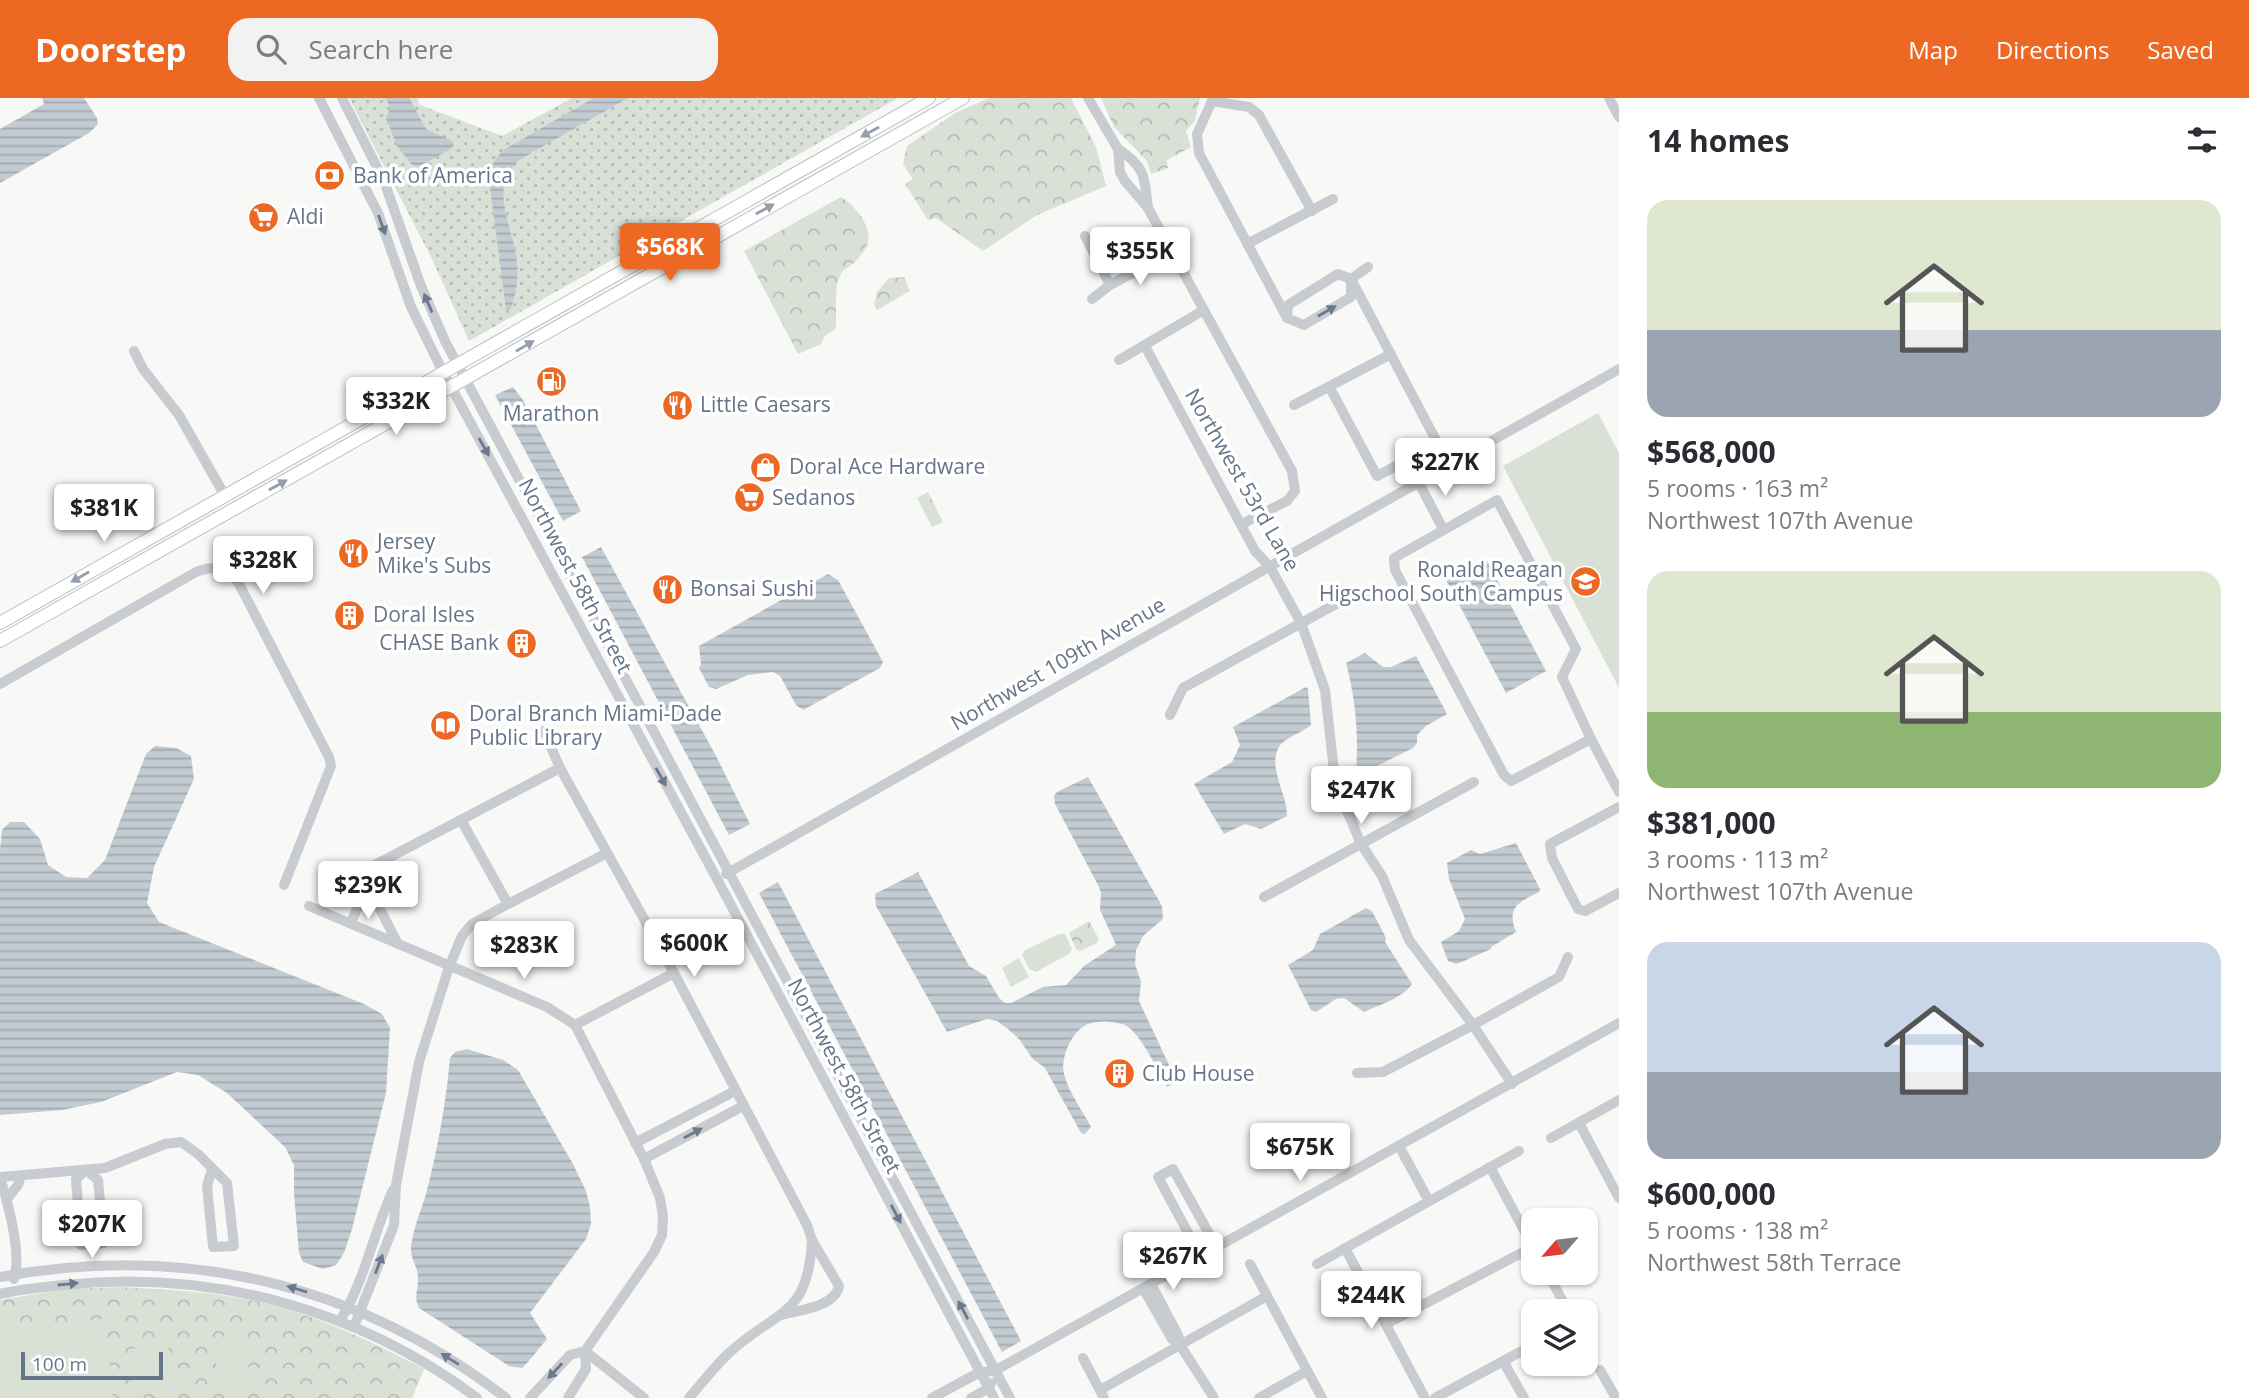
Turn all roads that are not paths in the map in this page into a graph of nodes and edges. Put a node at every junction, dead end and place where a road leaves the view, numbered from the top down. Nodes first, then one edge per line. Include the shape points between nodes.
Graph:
1 (319, 98) edge
2 (342, 98) edge
3 (929, 98) edge
4 (963, 98) edge
5 (1609, 98) edge
6 (1211, 99) edge
7 (1091, 100) edge
8 (1619, 117) edge
9 (1118, 149) junction
10 (1144, 179) junction
11 (1129, 187) junction
12 (1333, 199) dead end
13 (1148, 208) junction
14 (1312, 211) junction
15 (1085, 236) dead end
16 (1247, 244) junction
17 (1172, 251) junction
18 (1368, 267) dead end
19 (1351, 279) junction
20 (1110, 285) junction
21 (1092, 299) dead end
22 (1204, 310) junction
23 (1287, 318) junction
24 (1145, 346) junction
25 (134, 351) dead end
26 (1391, 354) junction
27 (1119, 360) dead end
28 (457, 364) junction
29 (1619, 369) edge
30 (443, 372) junction
31 (465, 379) junction
32 (451, 387) junction
33 (1330, 388) junction
34 (1294, 405) dead end
35 (1407, 460) junction
36 (1418, 483) junction
37 (225, 496) junction
38 (1242, 524) junction
39 (1443, 529) junction
40 (1270, 567) junction
41 (1371, 594) dead end
42 (0, 623) edge
43 (1301, 623) junction
44 (0, 641) edge
45 (0, 684) edge
46 (1170, 715) dead end
47 (544, 731) dead end
48 (1591, 739) junction
49 (560, 768) junction
50 (1474, 782) dead end
51 (1619, 792) edge
52 (1619, 807) edge
53 (461, 820) junction
54 (1361, 844) junction
55 (607, 853) junction
56 (730, 872) junction
57 (717, 879) junction
58 (368, 884) junction
59 (284, 885) dead end
60 (1619, 893) edge
61 (1264, 897) dead end
62 (508, 904) junction
63 (309, 906) dead end
64 (351, 923) junction
65 (398, 944) junction
66 (1568, 957) dead end
67 (449, 967) junction
68 (674, 973) junction
69 (1619, 1023) edge
70 (575, 1025) junction
71 (1473, 1025) junction
72 (1357, 1073) dead end
73 (1512, 1084) junction
74 (735, 1091) junction
75 (1619, 1100) edge
76 (743, 1106) junction
77 (1579, 1122) junction
78 (1551, 1138) dead end
79 (635, 1143) junction
80 (1399, 1146) junction
81 (1519, 1151) dead end
82 (644, 1160) junction
83 (1490, 1167) junction
84 (212, 1169) junction
85 (86, 1170) junction
86 (21, 1176) junction
87 (0, 1177) edge
88 (396, 1185) junction
89 (1619, 1198) edge
90 (7, 1199) junction
91 (1429, 1201) junction
92 (5, 1223) edge
93 (1521, 1225) edge
94 (812, 1240) junction
95 (1217, 1248) junction
96 (1345, 1248) junction
97 (1521, 1253) edge
98 (1201, 1257) junction
99 (1250, 1264) dead end
100 (1317, 1264) dead end
101 (16, 1274) junction
102 (0, 1276) edge
103 (1147, 1286) junction
104 (5, 1293) edge
105 (1267, 1296) junction
106 (349, 1307) junction
107 (361, 1312) junction
108 (782, 1315) junction
109 (340, 1321) junction
110 (1386, 1324) junction
111 (354, 1327) junction
112 (1180, 1345) junction
113 (585, 1351) junction
114 (1521, 1351) edge
115 (1083, 1358) dead end
116 (1503, 1361) junction
117 (1600, 1370) dead end
118 (995, 1371) junction
119 (1307, 1371) junction
120 (980, 1372) junction
121 (991, 1393) edge
122 (1102, 1394) edge
123 (477, 1398) edge
124 (506, 1398) edge
125 (530, 1398) edge
126 (568, 1398) edge
127 (644, 1398) edge
128 (689, 1398) edge
129 (932, 1398) edge
130 (971, 1398) edge
131 (1010, 1398) edge
132 (1214, 1398) edge
133 (1259, 1398) edge
134 (1322, 1398) edge
135 (1425, 1398) edge
136 (1435, 1398) edge
137 (1524, 1398) edge
138 (1615, 1398) edge

1 -> 30 street, Northwest 58th Street via 378,213 411,307
28 -> 2 street, Northwest 58th Street via 421,286 383,181
3 -> 28 main road
31 -> 4 main road
5 - 8 street
6 - 14 street via 1249,107 1259,116
6 - 16 street via 1197,135 1199,153
7 - 9 street
9 - 10 street via 1140,165
9 - 11 street via 1121,172
10 - 11 street
10 - 13 street
11 - 13 street
12 - 14 street
13 - 17 street
14 - 16 street
15 - 20 street
16 - 23 street
17 - 20 street
17 - 22 street
18 - 19 street
19 - 23 street via 1338,274 1288,305
23 -> 19 street via 1304,325 1351,298
19 - 26 street
20 - 21 street
22 - 24 street
22 - 38 street via 1292,471 1295,491 1287,501
24 - 27 street
24 - 38 street, Northwest 53rd Lane
25 - 37 street
26 - 33 street
26 - 35 street via 1438,444
28 - 30 main road
28 - 31 street, Northwest 58th Street
29 - 36 street, Northwest 109th Avenue
30 - 32 street, Northwest 58th Street
30 - 37 main road
31 - 32 main road
31 - 56 street, Northwest 58th Street
44 -> 32 main road
32 -> 57 street, Northwest 58th Street
33 - 34 street
33 - 35 street via 1377,477
35 - 36 street
36 - 39 street
36 - 40 street, Northwest 109th Avenue
37 -> 42 main road
38 - 40 street, Northwest 53rd Lane via 1255,551
39 - 48 street via 1497,500 1576,649 1562,677
39 - 48 street via 1394,558 1395,570 1504,775 1511,781
40 - 43 street, Northwest 53rd Lane
40 - 56 street, Northwest 109th Avenue
41 - 43 street via 1354,594
43 - 46 street via 1183,688
43 - 54 street, Northwest 53rd Lane via 1325,690 1334,771
45 - 59 street via 195,572 208,567 229,571 331,766
47 - 49 street
48 - 51 street
49 - 53 street
49 - 55 street
50 - 54 street
52 - 60 street via 1550,844 1552,858 1578,909 1585,911
53 - 58 street via 375,865
53 - 62 street
54 - 61 street
54 - 71 street, Northwest 53rd Lane via 1382,876 1409,940
55 - 62 street
55 - 68 street
56 - 57 street, Northwest 109th Avenue
118 -> 56 street, Northwest 58th Street
57 -> 120 street, Northwest 58th Street
58 - 64 street
58 - 65 street
62 - 67 street via 472,924
63 - 64 street
64 - 65 street
65 - 67 street
66 - 71 street via 1559,977
67 - 70 street via 547,1007
67 - 88 street via 419,1062
68 - 70 street
68 - 74 street
69 - 73 street
70 - 79 street
71 - 72 street via 1383,1072
71 - 73 street, Northwest 53rd Lane
73 - 80 street
74 - 76 street
74 - 79 street
75 - 77 street
82 -> 76 street
76 - 94 street
77 - 78 street
77 - 89 street
79 - 82 street
80 - 91 street
80 - 95 street
81 - 83 street
82 - 113 street via 660,1198 662,1235
83 - 91 street
83 - 93 street
84 - 84 street via 207,1186 213,1247 234,1246 229,1187
84 - 85 street via 191,1148 175,1142 119,1164
85 - 85 street via 76,1179 81,1245 104,1243 98,1180
85 - 86 street
86 - 87 street
86 - 90 street
87 - 90 street
88 - 106 street
107 -> 88 street via 394,1225
90 - 92 street
91 - 96 street
92 - 101 street via 17,1261
94 - 108 street via 805,1284
94 - 108 street via 839,1286 837,1295
95 - 98 street
95 - 98 street via 1173,1169 1158,1177
96 - 100 street
96 - 110 street
97 - 110 street
98 - 103 street
99 - 105 street
101 - 102 street
101 - 104 street
106 -> 101 street via 262,1279 185,1267 118,1264
102 - 104 street
103 - 112 street via 1172,1339
103 - 118 street
104 -> 109 street via 83,1283 152,1282 268,1297
105 - 112 street
105 - 119 street
106 - 107 street
106 - 109 street
107 - 111 street
124 -> 107 street via 451,1359
108 - 128 street via 729,1353
109 - 111 street
110 - 135 street
111 - 123 street via 430,1366
112 - 122 street
112 - 132 street
113 -> 125 street via 570,1355
113 - 126 street via 586,1369
113 - 127 street
114 - 116 street
115 - 122 street
116 - 136 street
116 - 137 street
117 - 138 street
118 - 120 street
118 - 121 street
118 - 131 street, Northwest 58th Street
119 - 133 street
119 - 134 street
120 - 121 street, Northwest 58th Street
120 - 129 street
121 - 130 street

